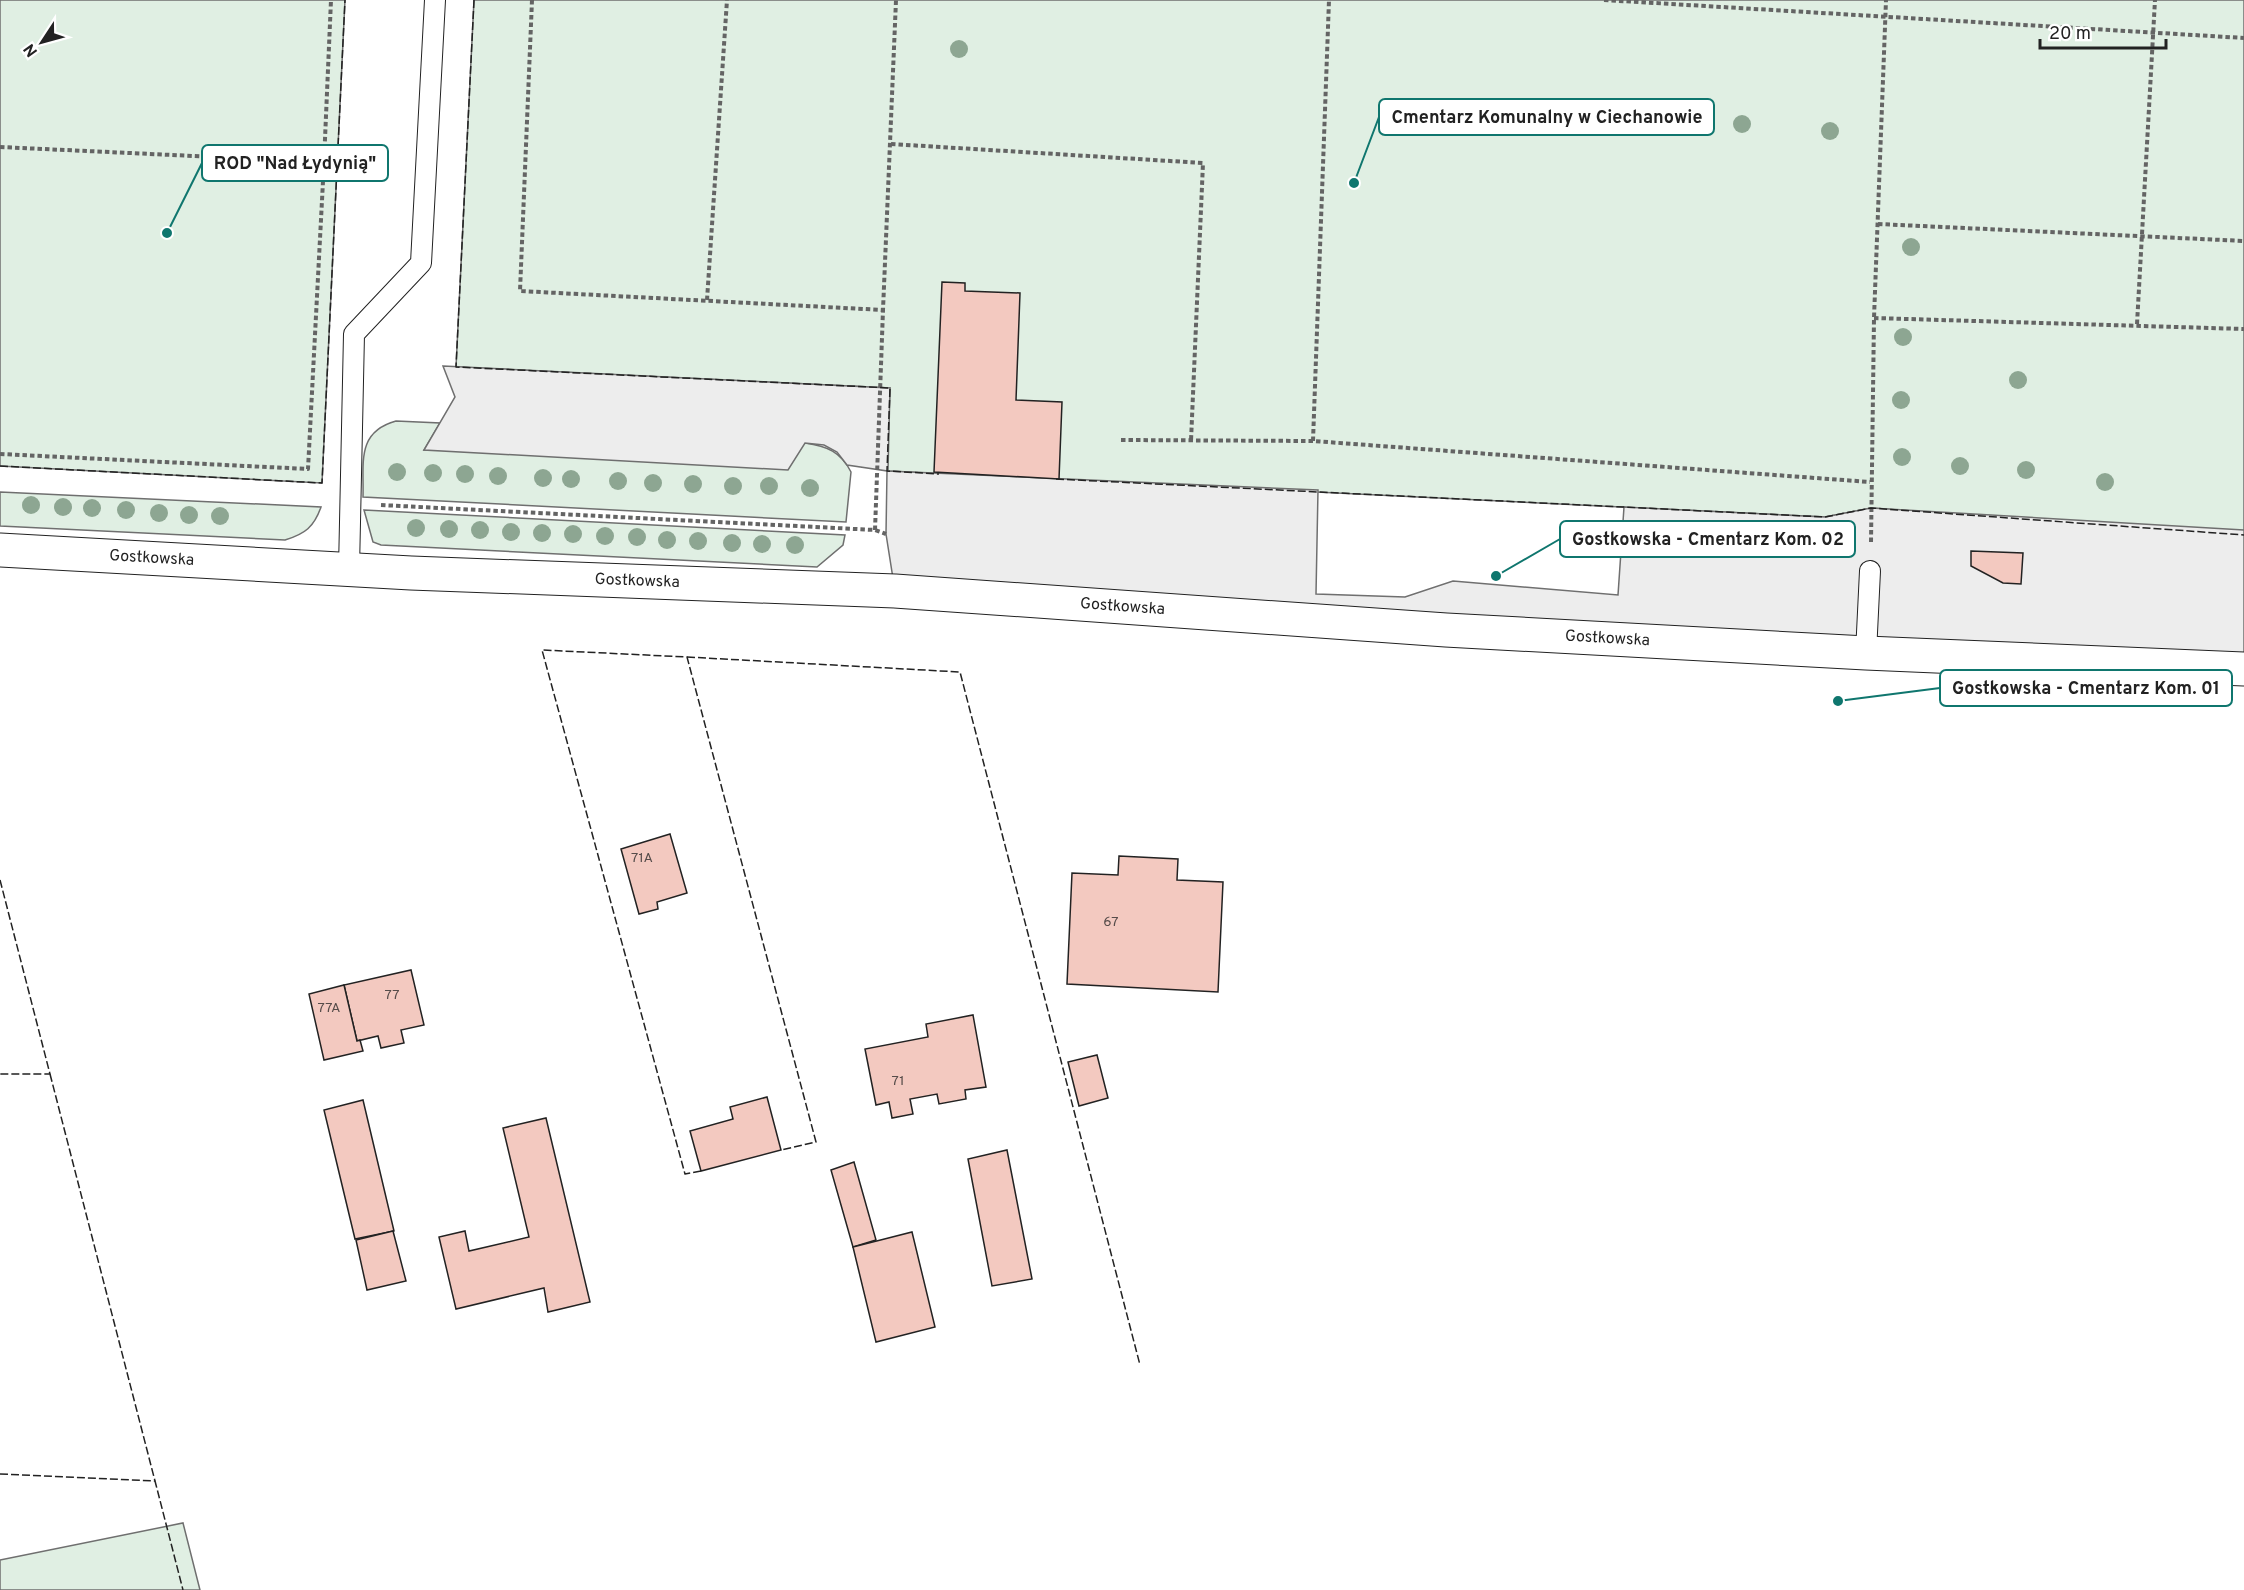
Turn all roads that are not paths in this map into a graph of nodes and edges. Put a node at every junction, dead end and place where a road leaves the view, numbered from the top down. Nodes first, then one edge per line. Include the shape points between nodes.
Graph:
1 (435, 0) edge
2 (0, 550) edge
3 (349, 569) junction
4 (1870, 571) road end
5 (1866, 653) junction
6 (2244, 669) edge

1 - 3 lane via 421,263 354,334
2 - 3 street, Gostkowska
3 - 5 street, Gostkowska via 895,591 1446,630
4 - 5 lane
5 - 6 street, Gostkowska

